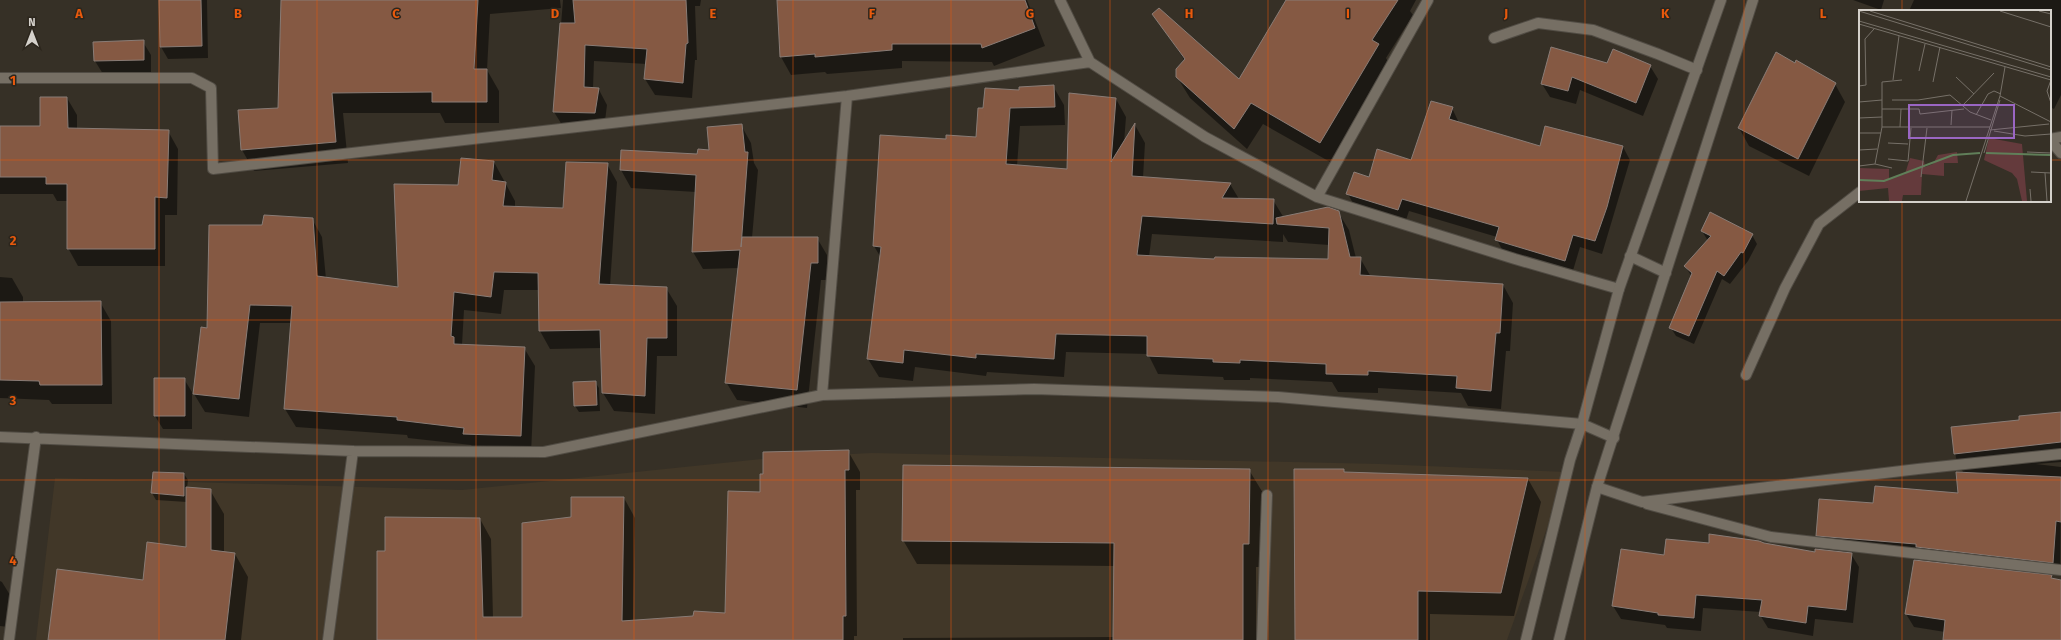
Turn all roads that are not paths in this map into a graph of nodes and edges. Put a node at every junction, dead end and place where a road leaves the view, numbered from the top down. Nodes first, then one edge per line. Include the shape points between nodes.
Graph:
1 (1428, 0) edge
2 (1721, 0) edge
3 (1751, 0) edge
4 (1063, 1) edge
5 (1494, 38) dead end
6 (1090, 62) junction
7 (1696, 70) junction
8 (0, 78) edge
9 (847, 96) junction
10 (2061, 137) edge
11 (2051, 140) edge
12 (2051, 141) edge
13 (2061, 153) edge
14 (1859, 193) edge
15 (1317, 197) junction
16 (1630, 256) junction
17 (1666, 273) junction
18 (1619, 289) junction
19 (1746, 376) dead end
20 (822, 395) junction
21 (1582, 424) junction
22 (0, 436) edge
23 (36, 437) junction
24 (1614, 438) junction
25 (352, 451) junction
26 (2061, 454) edge
27 (1597, 487) junction
28 (1267, 495) dead end
29 (1642, 502) junction
30 (2061, 570) edge
31 (9, 640) edge
32 (328, 640) edge
33 (1262, 640) edge
34 (1526, 640) edge
35 (1559, 640) edge

1 - 15 street
2 - 7 street
3 - 17 street
4 - 6 street
5 - 7 street via 1538,23 1593,30
6 - 9 street
6 - 15 street via 1204,137
7 - 16 street
8 - 9 street via 192,78 211,88 213,170
9 - 20 street
10 - 11 street
12 - 13 street
14 - 19 street via 1819,224 1785,288
15 - 18 street
16 - 17 street
16 - 18 street
17 - 24 street
18 - 21 street
20 - 21 street via 1034,389 1278,397
20 - 25 street via 544,452
21 - 24 street
21 - 34 street via 1570,460
22 - 23 street
23 - 25 street
23 - 31 street
24 - 27 street
25 - 32 street
26 - 29 street
27 - 29 street
27 - 35 street
28 - 33 street
29 - 30 street via 1771,537

